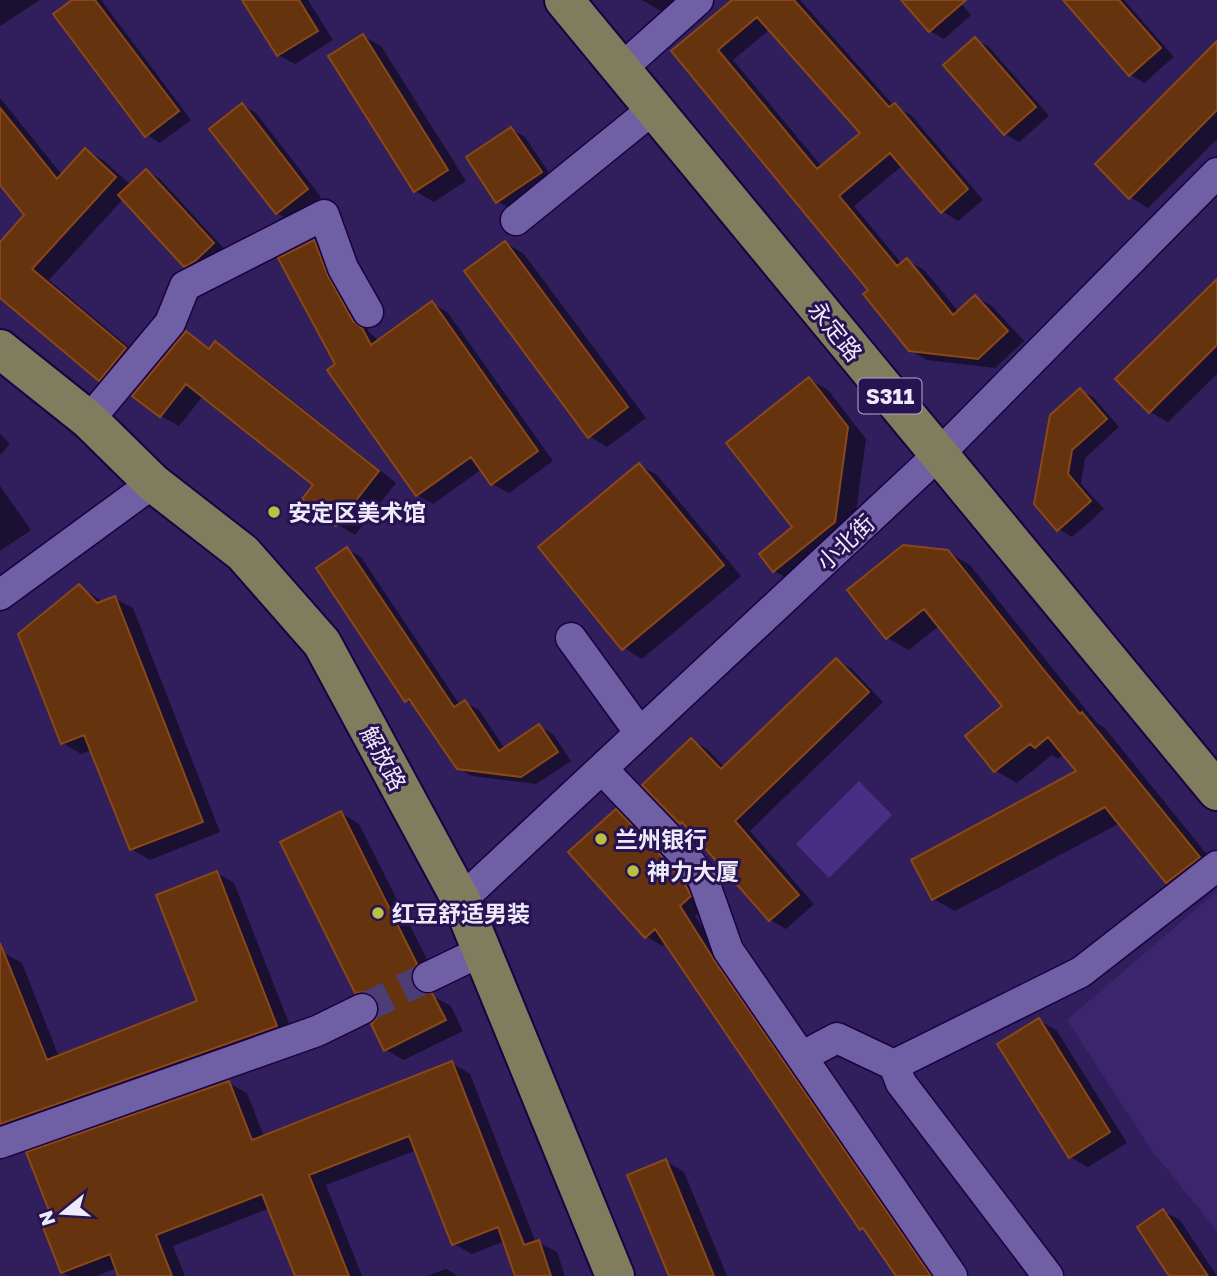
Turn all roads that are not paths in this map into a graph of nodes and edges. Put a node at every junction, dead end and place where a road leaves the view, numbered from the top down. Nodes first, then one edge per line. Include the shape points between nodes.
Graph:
1 (564, 0) edge
2 (698, 0) edge
3 (621, 69) junction
4 (653, 109) junction
5 (1217, 173) edge
6 (516, 220) dead end
7 (368, 312) dead end
8 (0, 349) edge
9 (89, 420) junction
10 (938, 455) junction
11 (153, 483) junction
12 (0, 596) edge
13 (571, 638) dead end
14 (640, 733) junction
15 (603, 770) junction
16 (1217, 791) edge
17 (1217, 866) edge
18 (461, 901) junction
19 (482, 951) junction
20 (428, 977) tunnel mouth
21 (362, 1009) tunnel mouth
22 (803, 1056) junction
23 (894, 1065) junction
24 (0, 1143) edge
25 (615, 1276) edge
26 (952, 1276) edge
27 (1048, 1276) edge

1 - 3 main road, 永定路 / S311
2 - 3 street
3 - 4 main road, 永定路 / S311
4 - 6 street
4 - 10 main road, 永定路 / S311
5 - 10 street, 小北街
7 - 9 street via 343,268 324,215 185,286 170,323
8 - 9 main road, 解放路
9 - 11 main road, 解放路
10 - 14 street, 小北街
10 - 16 main road, 永定路 / S311
11 - 12 street
11 - 18 main road, 解放路 via 243,553 322,643
13 - 14 street
14 - 15 street, 小北街
15 - 18 street, 小北街
15 - 22 street via 702,879 728,950
17 - 23 street via 1081,972
18 - 19 main road, 解放路
19 - 20 street
19 - 25 main road, 解放路
21 - 24 street via 317,1031
22 - 23 street via 837,1038
22 - 26 street
23 - 27 street via 901,1083

